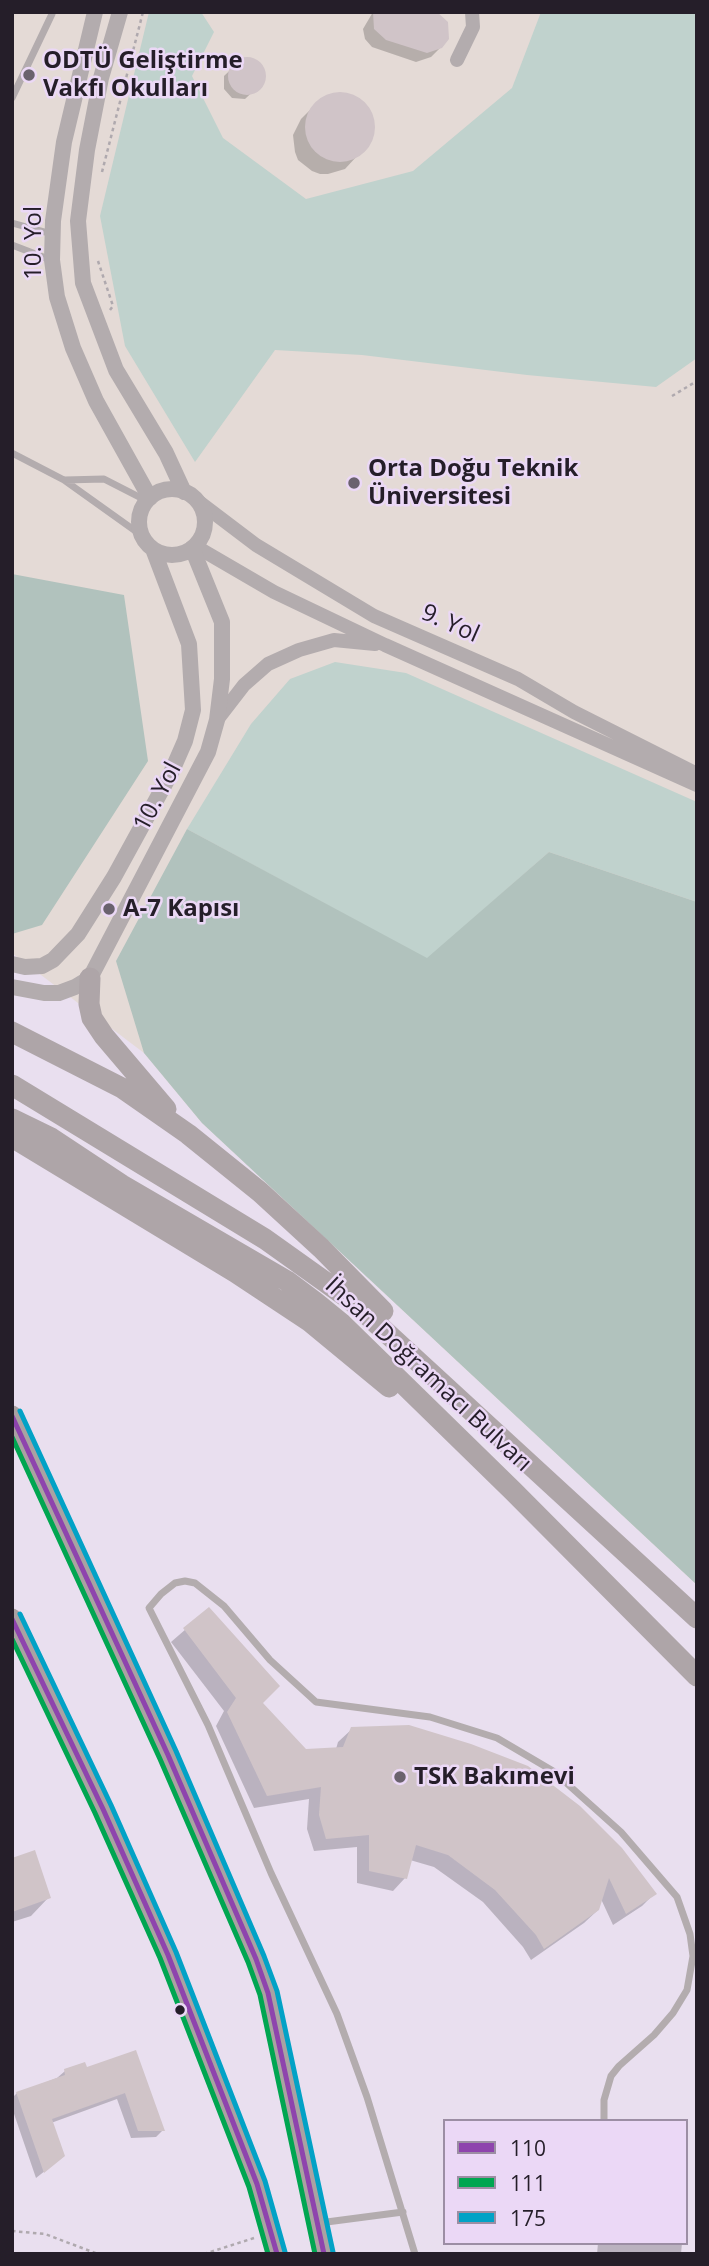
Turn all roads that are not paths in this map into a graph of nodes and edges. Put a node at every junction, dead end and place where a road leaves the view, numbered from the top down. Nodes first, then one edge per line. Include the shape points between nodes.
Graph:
1 (95, 12) edge
2 (120, 12) edge
3 (472, 12) edge
4 (52, 14) dead end
5 (457, 60) dead end
6 (12, 98) edge
7 (12, 223) edge
8 (52, 234) junction
9 (12, 245) edge
10 (52, 260) junction
11 (12, 453) edge
12 (64, 480) junction
13 (189, 495) junction
14 (148, 500) junction
15 (141, 535) junction
16 (193, 547) junction
17 (153, 550) junction
18 (385, 645) junction
19 (217, 720) junction
20 (697, 774) edge
21 (697, 785) edge
22 (114, 877) junction
23 (137, 886) junction
24 (78, 934) junction
25 (107, 946) junction
26 (12, 964) edge
27 (90, 978) junction
28 (12, 987) edge
29 (12, 1032) edge
30 (12, 1085) edge
31 (12, 1119) edge
32 (188, 1134) junction
33 (12, 1137) edge
34 (12, 1415) edge
35 (557, 1487) junction
36 (513, 1491) junction
37 (12, 1618) edge
38 (697, 1618) edge
39 (697, 1676) edge
40 (604, 2119) edge
41 (403, 2212) junction
42 (318, 2223) junction
43 (277, 2254) edge
44 (324, 2254) edge
45 (415, 2254) edge

1 - 8 street, 10. Yol via 64,142
2 - 13 street, 10. Yol via 87,150 78,221 83,283 116,370
3 - 5 street via 473,27
4 - 6 lane
7 - 8 lane
8 - 10 street, 10. Yol
9 - 10 lane
10 - 14 street, 10. Yol via 57,297 73,348
11 - 12 lane
12 - 14 lane via 104,479
12 - 15 lane
13 - 14 street via 166,490
13 - 16 street, 10. Yol via 205,517 205,527
13 - 20 street, 9. Yol via 256,545 374,616 518,678
14 - 15 street via 139,517
15 - 17 street, 10. Yol
16 - 17 street via 173,555
16 - 18 street, 9. Yol
16 - 19 street, 10. Yol via 222,622
17 - 22 street, 10. Yol via 189,643 193,710 186,741 171,773
18 - 19 street, 9. Yol via 334,640 299,650 268,664 244,685
18 - 21 street, 9. Yol
19 - 23 street, 10. Yol via 208,752
22 - 23 street
22 - 24 street, 10. Yol
23 - 25 street, 10. Yol
24 - 25 street
24 - 26 street, 10. Yol via 42,966
25 - 27 street, 10. Yol
27 - 28 street via 59,993
27 - 32 main road via 92,1018
29 - 32 main road via 122,1088
30 - 35 main road, İhsan Doğramacı Bulvarı via 303,1264 352,1301
31 - 36 main road, İhsan Doğramacı Bulvarı via 288,1281 342,1324
32 - 35 main road via 321,1248
33 - 36 main road via 309,1321
34 - 42 main road via 256,1959 268,1993
35 - 38 main road, İhsan Doğramacı Bulvarı
36 - 39 main road, İhsan Doğramacı Bulvarı
37 - 43 main road via 168,1955 257,2184
40 - 41 lane via 611,2076 654,2035 687,1990 693,1956 677,1897 621,1832 553,1771 497,1738 430,1717 316,1702 270,1660 223,1606 195,1583 175,1583 149,1608 208,1725 337,2014
41 - 42 lane
41 - 45 lane
42 - 44 main road

